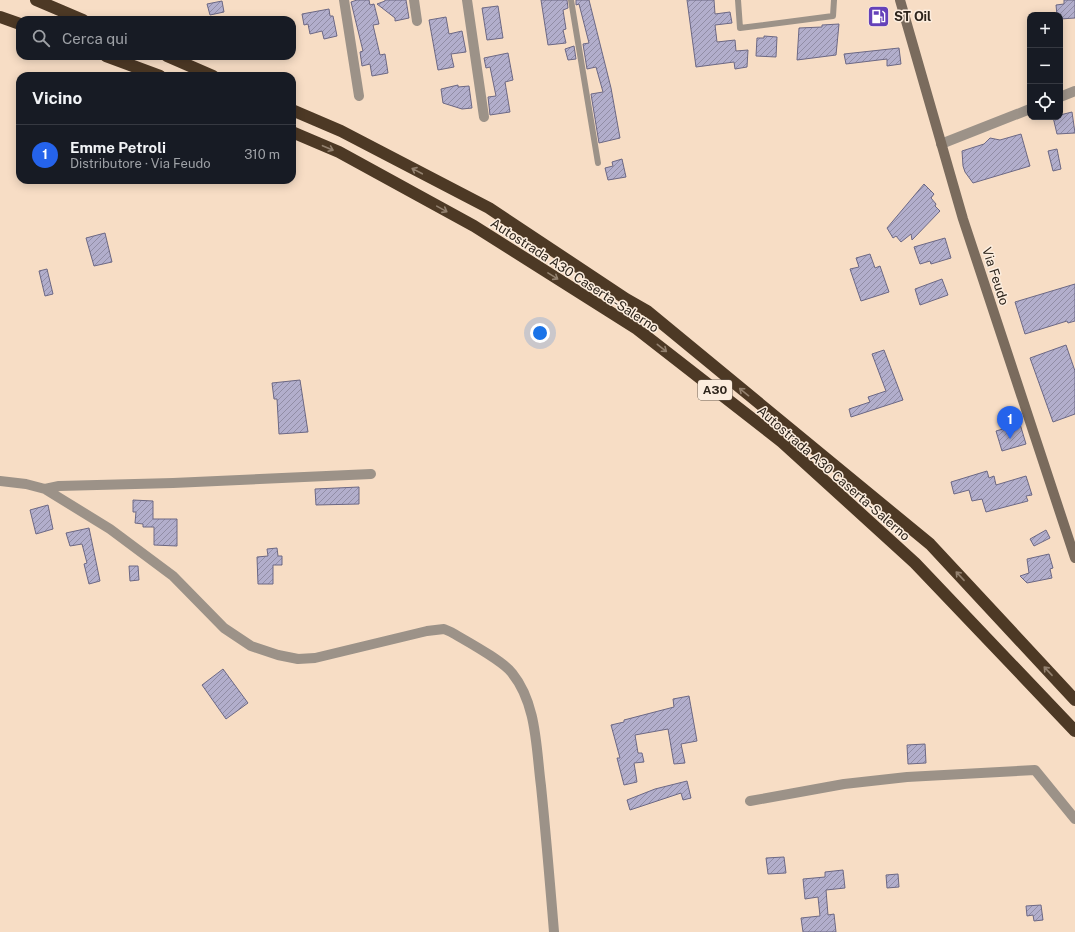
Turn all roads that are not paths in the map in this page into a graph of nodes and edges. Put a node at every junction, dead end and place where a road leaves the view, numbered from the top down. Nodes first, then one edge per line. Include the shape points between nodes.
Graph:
1 (36, 0) edge
2 (344, 0) edge
3 (414, 0) edge
4 (468, 0) edge
5 (571, 0) edge
6 (738, 0) edge
7 (834, 0) edge
8 (900, 0) edge
9 (74, 16) edge
10 (0, 18) edge
11 (417, 20) dead end
12 (16, 23) edge
13 (117, 60) edge
14 (175, 60) edge
15 (149, 72) edge
16 (204, 72) edge
17 (1075, 91) edge
18 (359, 96) dead end
19 (1063, 96) edge
20 (1027, 110) edge
21 (296, 112) edge
22 (484, 117) dead end
23 (296, 134) edge
24 (941, 144) junction
25 (598, 163) dead end
26 (371, 474) dead end
27 (0, 481) edge
28 (46, 489) junction
29 (1075, 558) edge
30 (1075, 700) edge
31 (1075, 731) edge
32 (750, 802) dead end
33 (1075, 819) edge
34 (554, 932) edge

1 - 9 highway
2 - 18 street
3 - 11 street
4 - 22 street
5 - 25 lane
6 - 7 lane via 740,28 833,16
8 - 24 street, Via Feudo
10 - 12 highway
13 - 15 highway
14 - 16 highway
17 - 19 street
20 - 24 street
30 -> 21 highway, Autostrada A30 Caserta-Salerno / A30 via 930,544 647,311 489,208 341,131
23 -> 31 highway, Autostrada A30 Caserta-Salerno / A30 via 339,152 474,226 638,329 782,442 915,563
24 - 29 street, Via Feudo
26 - 28 street via 59,486
27 - 28 street
28 - 34 street via 110,529 150,558 173,576 224,628 251,646 298,659 315,658 444,629 511,672 527,699 534,730
32 - 33 street via 844,784 907,777 1035,770

